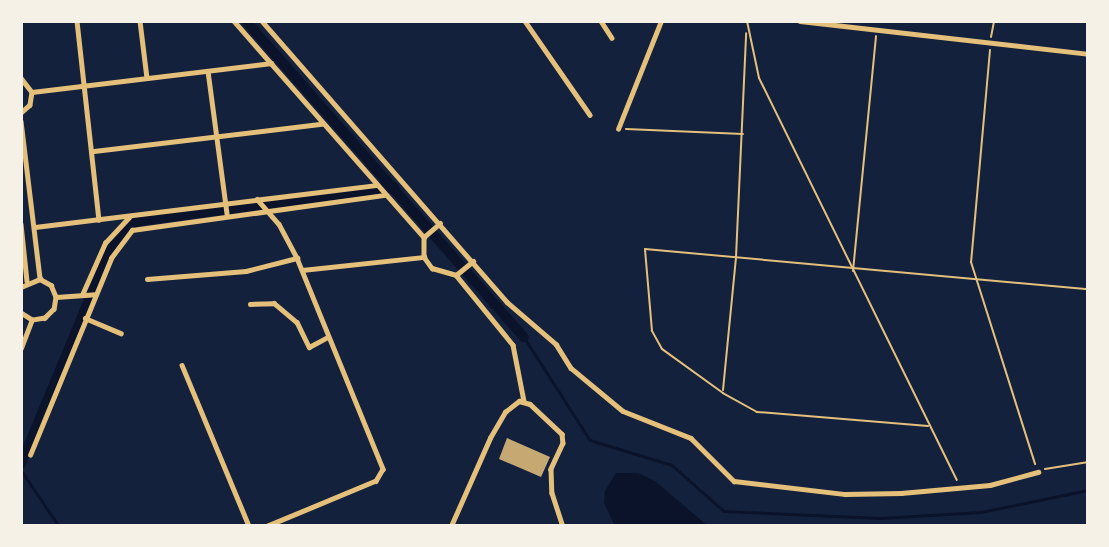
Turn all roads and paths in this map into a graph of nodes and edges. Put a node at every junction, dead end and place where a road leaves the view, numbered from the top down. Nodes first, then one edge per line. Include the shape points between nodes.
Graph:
1 (77, 21) edge
2 (141, 21) edge
3 (234, 21) edge
4 (262, 21) edge
5 (525, 21) edge
6 (601, 21) edge
7 (661, 21) edge
8 (747, 21) edge
9 (800, 21) edge
10 (994, 21) edge
11 (746, 28) junction
12 (877, 30) junction
13 (612, 38) dead end
14 (990, 45) junction
15 (1088, 54) edge
16 (271, 63) junction
17 (208, 71) junction
18 (21, 78) edge
19 (147, 78) junction
20 (86, 85) junction
21 (32, 92) junction
22 (21, 113) edge
23 (590, 115) dead end
24 (21, 121) edge
25 (322, 124) junction
26 (618, 129) joint
27 (743, 134) junction
28 (216, 137) junction
29 (94, 151) junction
30 (377, 185) junction
31 (385, 195) junction
32 (258, 200) junction
33 (224, 203) junction
34 (267, 209) junction
35 (227, 213) junction
36 (130, 216) junction
37 (99, 220) junction
38 (440, 222) junction
39 (21, 224) edge
40 (35, 227) junction
41 (21, 230) edge
42 (426, 235) junction
43 (424, 257) junction
44 (736, 257) junction
45 (297, 258) junction
46 (471, 263) junction
47 (849, 265) junction
48 (854, 265) junction
49 (302, 270) junction
50 (853, 273) junction
51 (456, 275) junction
52 (977, 278) junction
53 (40, 279) junction
54 (147, 279) dead end
55 (27, 281) junction
56 (21, 287) edge
57 (1088, 289) edge
58 (95, 294) junction
59 (82, 295) junction
60 (57, 296) junction
61 (250, 304) dead end
62 (21, 313) edge
63 (85, 318) junction
64 (32, 320) junction
65 (121, 333) dead end
66 (328, 337) junction
67 (21, 348) edge
68 (181, 365) dead end
69 (723, 393) junction
70 (524, 401) junction
71 (928, 426) junction
72 (30, 455) dead end
73 (1088, 462) edge
74 (1038, 472) junction
75 (962, 489) junction
76 (249, 526) edge
77 (268, 526) edge
78 (451, 526) edge
79 (563, 526) edge

1 - 20 street
2 - 19 street
3 - 16 street
4 - 38 street
5 - 23 street
6 - 13 street
7 - 26 street
8 - 11 path
9 - 12 street
10 - 14 path
11 - 27 path
11 - 47 path via 759,78
12 - 14 street
12 - 48 path
14 - 15 street
14 - 52 path via 971,262
16 - 17 street
16 - 25 street
17 - 19 street
17 - 28 street
18 - 21 street
19 - 20 street
20 - 21 street
20 - 29 street
21 - 22 street via 30,105
24 - 40 street
25 - 28 street
25 - 30 street
26 - 27 path
27 - 44 path
28 - 29 street
28 - 33 street
29 - 37 street
30 - 31 street
30 - 32 street
31 - 34 street
31 - 42 street
32 - 33 street
32 - 34 street
33 - 35 street
33 - 36 street
34 - 35 street
34 - 45 street
35 - 58 street via 132,230 116,247
36 - 37 street
36 - 59 street via 105,243
37 - 40 street
38 - 42 street
38 - 46 street
39 - 41 street
40 - 53 street
41 - 55 street
42 - 43 street
43 - 49 street
43 - 51 street via 437,272
44 - 47 path
44 - 69 path
44 - 69 path via 645,249 652,331 662,349
45 - 49 street
45 - 54 street via 255,270
46 - 51 street
46 - 75 street via 602,397 623,411 691,438 734,481 845,494
47 - 48 path
47 - 50 path
48 - 50 path
48 - 52 path
49 - 66 street
50 - 71 path
51 - 70 street via 513,345
52 - 57 path
52 - 74 path
53 - 55 street
53 - 60 street via 51,285
55 - 56 street
58 - 59 street
58 - 63 street
59 - 60 street
60 - 64 street via 54,309 45,318
61 - 66 street via 274,303 297,322 309,347
62 - 64 street
63 - 65 street
63 - 72 street
64 - 67 street
66 - 77 street via 383,473 376,481
68 - 76 street
69 - 71 path via 757,412
70 - 78 street via 510,406 495,429
70 - 79 street via 564,438 551,469 552,494
71 - 75 path
73 - 74 path
74 - 75 street

